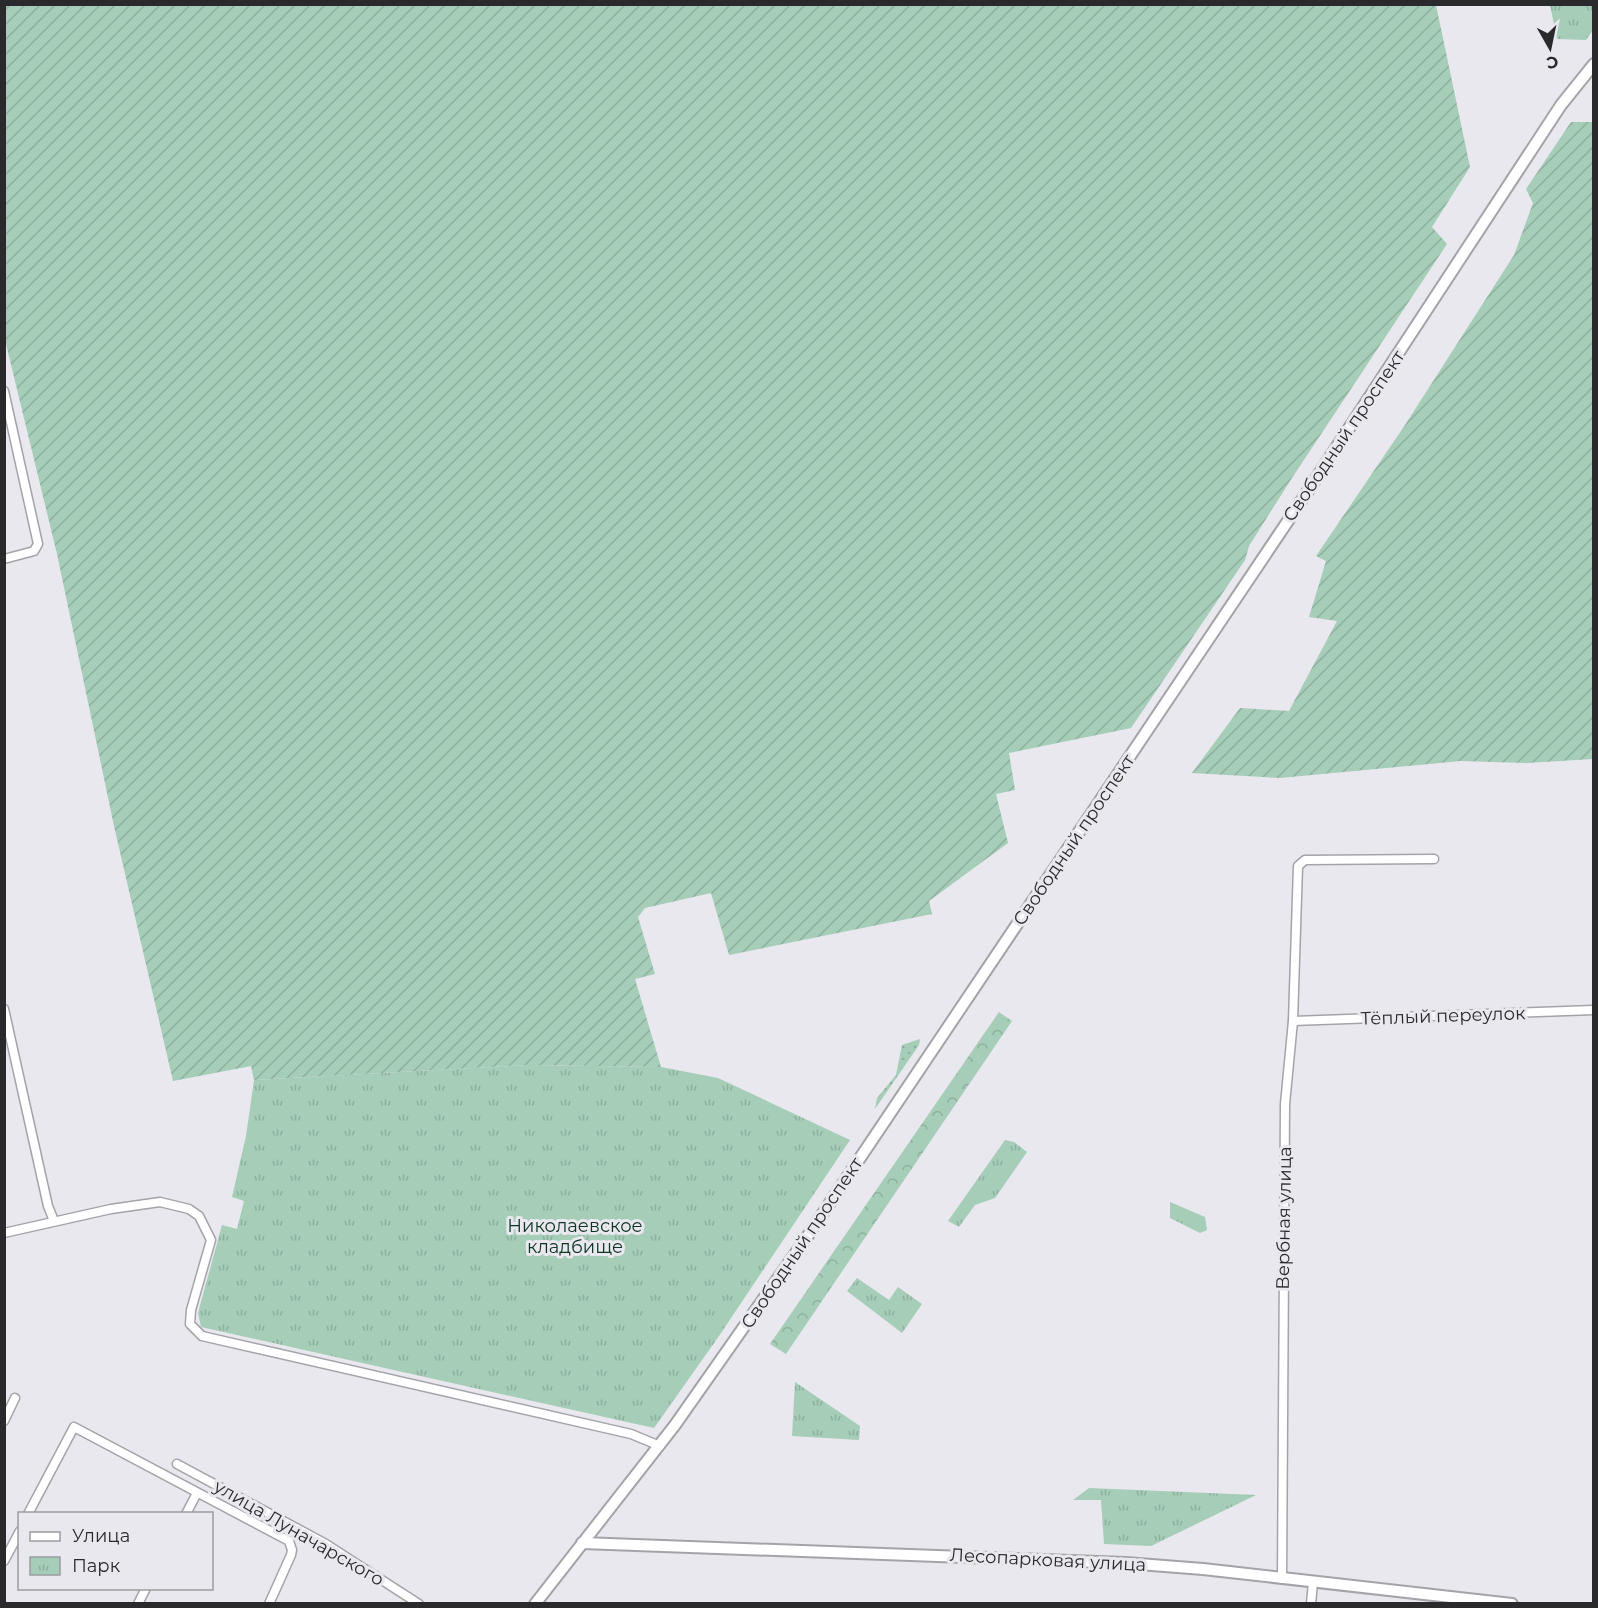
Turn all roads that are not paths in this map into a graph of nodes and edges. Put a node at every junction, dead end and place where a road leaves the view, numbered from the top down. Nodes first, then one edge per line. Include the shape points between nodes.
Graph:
1 (1593, 64) edge
2 (4, 391) edge
3 (4, 558) edge
4 (1434, 859) dead end
5 (4, 1009) edge
6 (1593, 1010) edge
7 (1293, 1022) junction
8 (54, 1221) junction
9 (4, 1233) edge
10 (15, 1398) dead end
11 (4, 1421) edge
12 (660, 1446) junction
13 (177, 1464) dead end
14 (197, 1493) junction
15 (29, 1512) edge
16 (187, 1512) edge
17 (18, 1535) edge
18 (582, 1543) junction
19 (4, 1561) edge
20 (1282, 1579) junction
21 (1313, 1582) junction
22 (145, 1590) edge
23 (138, 1604) edge
24 (269, 1604) edge
25 (419, 1604) edge
26 (536, 1604) edge
27 (1311, 1604) edge
28 (1512, 1604) edge

1 - 12 main road, Свободный проспект via 1561,105 1308,491 807,1237
2 - 3 street via 38,544 34,552
4 - 7 street, Вербная улица via 1305,860 1298,866
5 - 8 street
6 - 7 street, Тёплый переулок
7 - 20 street, Вербная улица via 1285,1114
8 - 9 street
8 - 12 street via 151,1202 189,1209 199,1216 210,1240 191,1310 190,1324 202,1336 631,1434
10 - 11 street
12 - 18 main road, Свободный проспект
13 - 25 street, улица Луначарского via 326,1544
14 - 15 street, улица Луначарского via 74,1427
14 - 16 street
14 - 24 street, улица Луначарского via 289,1542 291,1556
17 - 19 street
18 - 20 main road, Лесопарковая улица via 1126,1563
18 - 26 main road, Свободный проспект
20 - 21 main road, Лесопарковая улица
21 - 27 street
21 - 28 main road, Лесопарковая улица
22 - 23 street

